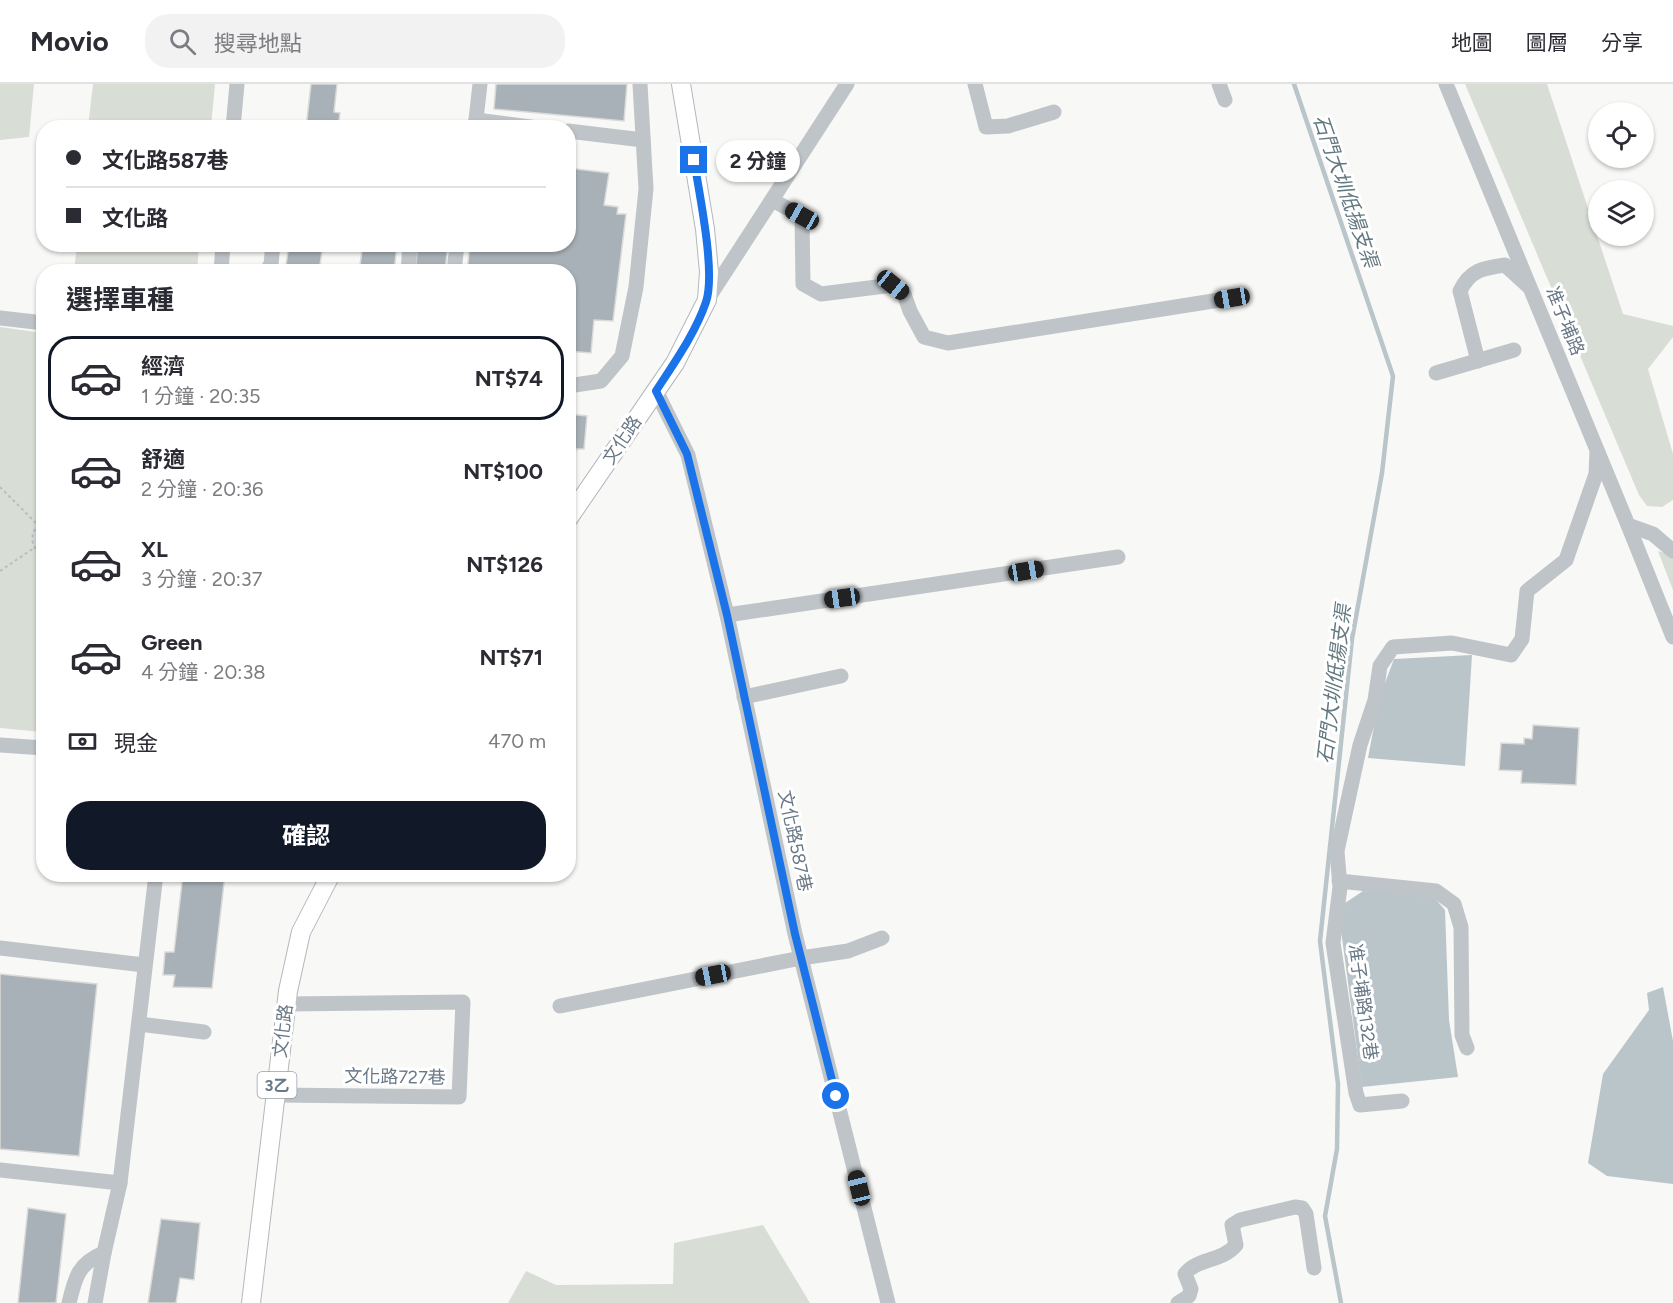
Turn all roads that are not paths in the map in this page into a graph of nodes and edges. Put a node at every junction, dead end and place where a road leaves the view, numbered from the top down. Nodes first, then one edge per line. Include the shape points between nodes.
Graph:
1 (237, 84) edge
2 (480, 84) edge
3 (639, 84) edge
4 (681, 84) edge
5 (847, 84) edge
6 (975, 84) edge
7 (1220, 84) edge
8 (1446, 84) edge
9 (1225, 100) dead end
10 (1054, 112) dead end
11 (234, 120) edge
12 (476, 120) edge
13 (576, 132) edge
14 (643, 140) junction
15 (772, 200) junction
16 (1531, 288) junction
17 (1232, 298) dead end
18 (707, 300) junction
19 (0, 318) edge
20 (36, 322) edge
21 (1514, 350) dead end
22 (1478, 361) junction
23 (1436, 373) dead end
24 (576, 385) edge
25 (656, 391) junction
26 (1597, 450) junction
27 (576, 507) edge
28 (1628, 525) junction
29 (1673, 551) edge
30 (1118, 557) dead end
31 (727, 615) junction
32 (1673, 637) edge
33 (841, 676) dead end
34 (744, 697) junction
35 (0, 745) edge
36 (36, 747) edge
37 (1339, 881) junction
38 (155, 882) edge
39 (327, 882) edge
40 (882, 938) dead end
41 (0, 948) edge
42 (801, 958) junction
43 (144, 965) junction
44 (286, 1004) junction
45 (560, 1005) dead end
46 (139, 1024) junction
47 (204, 1032) dead end
48 (1467, 1048) dead end
49 (276, 1095) junction
50 (1402, 1101) dead end
51 (0, 1170) edge
52 (120, 1183) junction
53 (104, 1253) junction
54 (1314, 1268) dead end
55 (69, 1303) edge
56 (95, 1303) edge
57 (251, 1303) edge
58 (888, 1303) edge
59 (1178, 1303) edge

1 - 11 lane
2 - 12 lane
3 - 14 lane
4 - 18 main road, 文化路 via 705,229
5 - 15 lane
6 - 10 lane via 986,127 1008,126
7 - 9 lane
8 - 16 lane, 准子埔路
13 - 14 lane
14 - 24 lane via 646,189 636,287 622,356 601,381
15 - 17 lane via 802,216 803,284 821,294 893,285 904,294 924,337 948,343
15 - 18 lane
16 - 22 lane via 1505,265 1481,268 1465,281 1460,291
16 - 26 lane, 准子埔路
18 - 25 main road, 文化路
19 - 20 lane
21 - 22 lane
22 - 23 lane
25 - 27 main road, 文化路
25 - 31 lane, 文化路587巷 via 687,454
26 - 28 lane, 准子埔路
26 - 37 lane, 准子埔路132巷 via 1596,474 1566,560 1527,591 1522,639 1510,655 1452,643 1394,647 1380,666 1337,851
28 - 29 lane via 1653,534
28 - 32 lane, 准子埔路
30 - 31 lane
31 - 34 lane, 文化路587巷
33 - 34 lane
34 - 42 lane, 文化路587巷
35 - 36 lane
37 - 48 lane via 1436,891 1454,904 1461,927 1462,1035
37 - 50 lane, 准子埔路132巷 via 1333,943 1356,1093 1360,1105
38 - 43 lane
39 - 44 main road, 文化路 / 3乙 via 301,932
40 - 42 lane via 848,951
41 - 43 lane
42 - 45 lane
42 - 58 lane, 文化路587巷
43 - 46 lane
44 - 49 main road, 文化路 / 3乙
44 - 49 lane, 文化路727巷 via 463,1002 459,1097
46 - 47 lane
46 - 52 lane
49 - 57 main road, 文化路 / 3乙
51 - 52 lane
52 - 53 lane
53 - 55 lane via 90,1258 75,1276
53 - 56 lane
54 - 59 lane via 1302,1208 1240,1220 1232,1226 1236,1245 1229,1253 1190,1268 1185,1274 1191,1289 1189,1296

